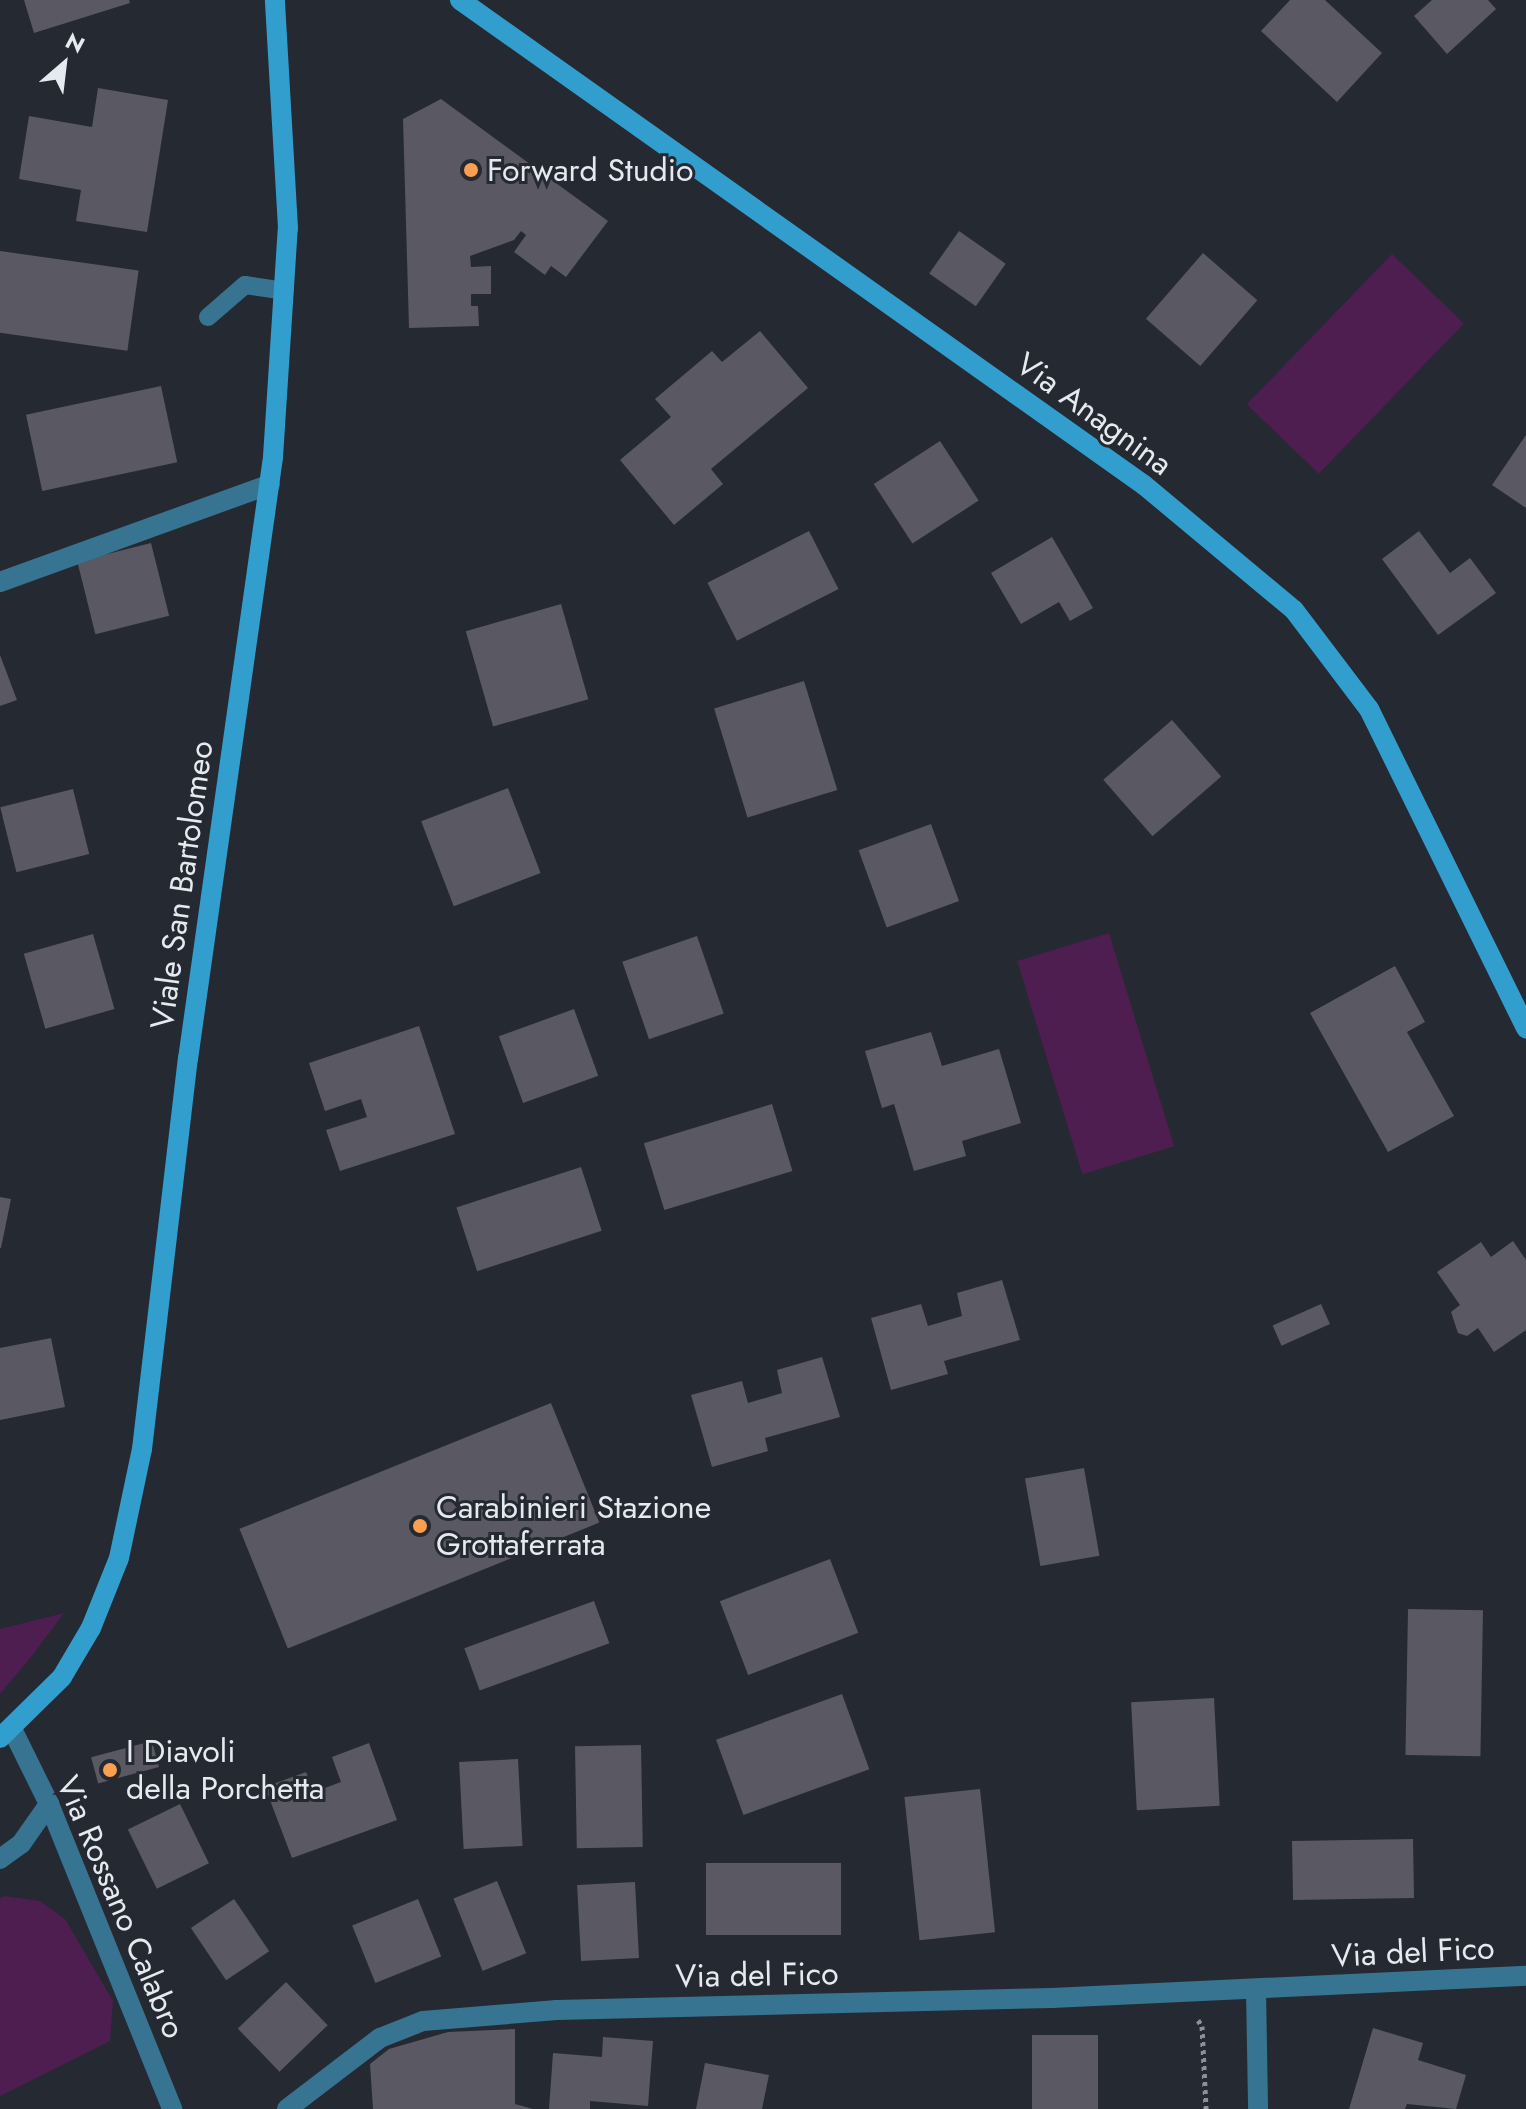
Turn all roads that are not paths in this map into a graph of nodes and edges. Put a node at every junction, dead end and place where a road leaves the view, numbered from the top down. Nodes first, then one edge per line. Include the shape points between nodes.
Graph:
1 (275, 0) edge
2 (460, 0) edge
3 (285, 291) junction
4 (208, 317) dead end
5 (270, 484) junction
6 (0, 582) edge
7 (1526, 1028) edge
8 (6, 1733) edge
9 (49, 1804) junction
10 (0, 1859) edge
11 (1526, 1976) edge
12 (1256, 1990) junction
13 (172, 2109) edge
14 (287, 2109) edge
15 (1258, 2109) edge

1 - 3 main road, Viale San Bartolomeo via 288,228
2 - 7 main road, Via Anagnina via 1144,485 1294,610 1369,709
3 - 4 lane via 245,285
3 - 5 main road, Viale San Bartolomeo
5 - 6 street
5 - 8 main road, Viale San Bartolomeo via 188,1059 142,1449 119,1558 70,1664
8 - 9 street, Via Rossano Calabro
9 - 10 street via 21,1844
9 - 13 street, Via Rossano Calabro
11 - 12 street, Via del Fico
12 - 14 street, Via del Fico via 557,2010 423,2021 380,2038
12 - 15 street

